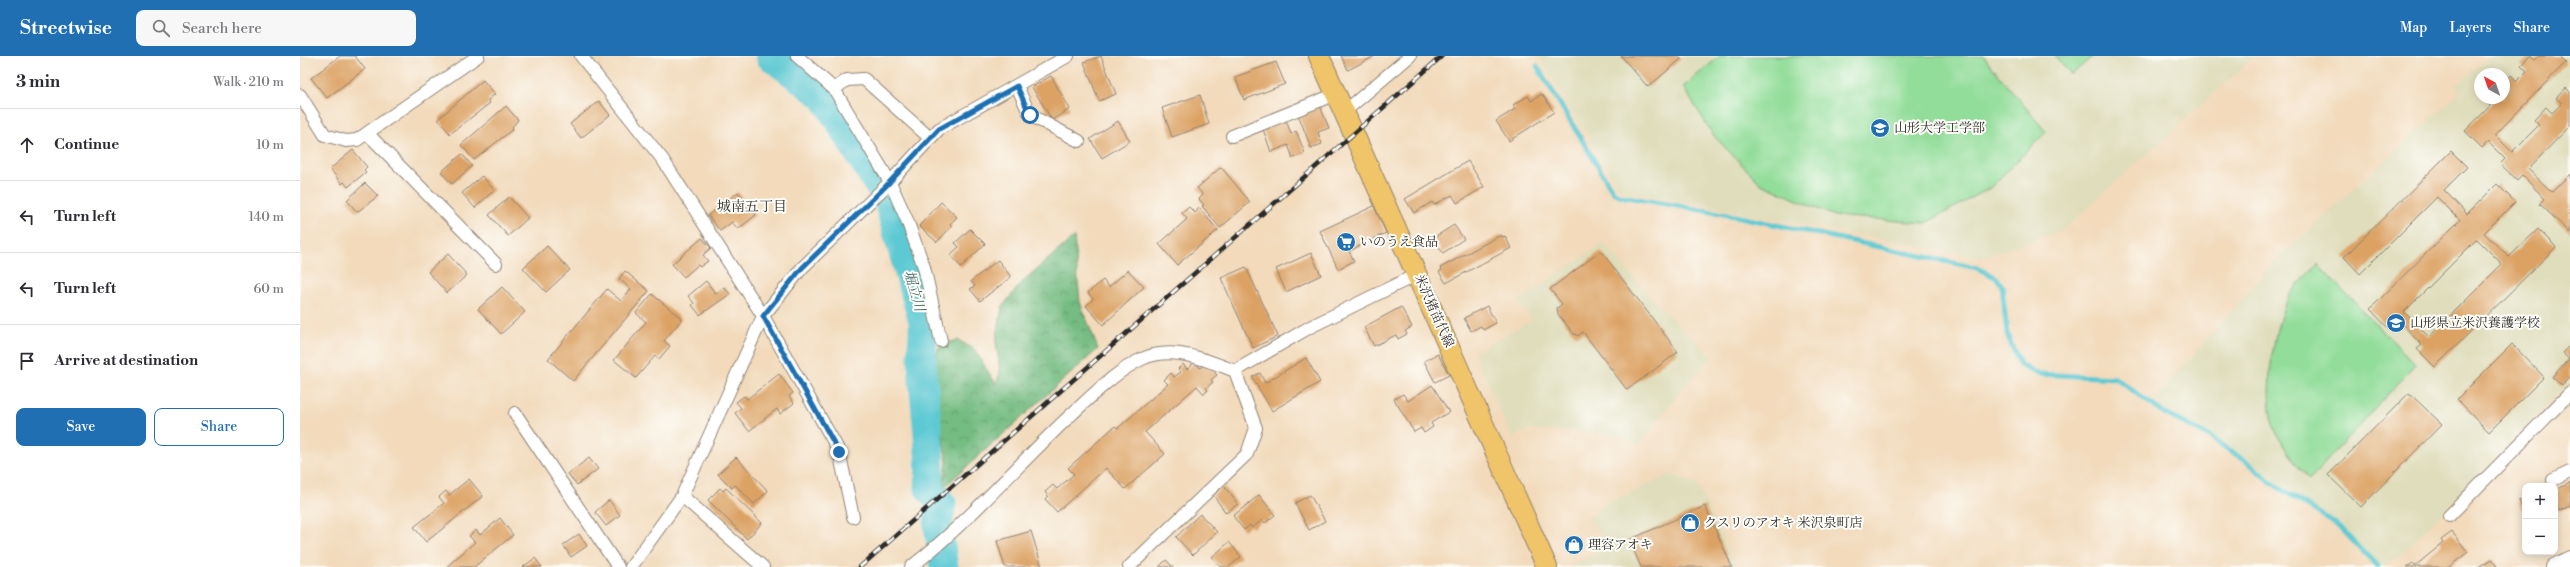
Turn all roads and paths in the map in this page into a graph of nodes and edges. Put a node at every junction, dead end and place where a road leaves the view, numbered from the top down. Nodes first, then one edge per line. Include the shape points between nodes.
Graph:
1 (478, 56) edge
2 (581, 56) edge
3 (797, 56) edge
4 (1068, 56) edge
5 (1318, 56) edge
6 (1410, 56) edge
7 (1017, 86) junction
8 (834, 89) junction
9 (1336, 94) junction
10 (300, 96) edge
11 (1344, 112) junction
12 (367, 133) junction
13 (1232, 136) dead end
14 (930, 138) junction
15 (1080, 141) dead end
16 (888, 184) junction
17 (496, 264) dead end
18 (1418, 274) junction
19 (763, 316) junction
20 (941, 341) dead end
21 (1235, 371) junction
22 (2570, 393) edge
23 (515, 413) dead end
24 (2570, 472) edge
25 (2553, 480) dead end
26 (682, 496) junction
27 (2449, 516) dead end
28 (853, 517) dead end
29 (2570, 559) edge
30 (618, 567) edge
31 (631, 567) edge
32 (763, 567) edge
33 (911, 567) edge
34 (1129, 567) edge
35 (1547, 567) edge
36 (2554, 567) edge

1 - 12 street
2 - 19 street via 663,160
3 - 8 street
4 - 7 street
5 - 9 main road, 米沢猪苗代線
6 - 11 street
7 - 14 street via 947,123
7 - 15 street via 1030,115
8 - 14 street via 847,80 864,79
8 - 16 street
9 - 11 main road, 米沢猪苗代線
9 - 13 street
10 - 12 street via 325,135 346,141 356,140
11 - 18 main road, 米沢猪苗代線
12 - 17 street
14 - 16 street
16 - 19 street via 802,268
16 - 20 street via 907,220 924,267
18 - 21 street via 1310,327
18 - 35 main road, 米沢猪苗代線
19 - 26 street
19 - 28 street via 839,452
21 - 33 street via 1194,354 1161,355 1142,359 1101,387 958,527
21 - 34 street via 1256,428 1247,454
22 - 27 street
23 - 30 street
24 - 25 street
26 - 31 street
26 - 32 street
29 - 36 street

